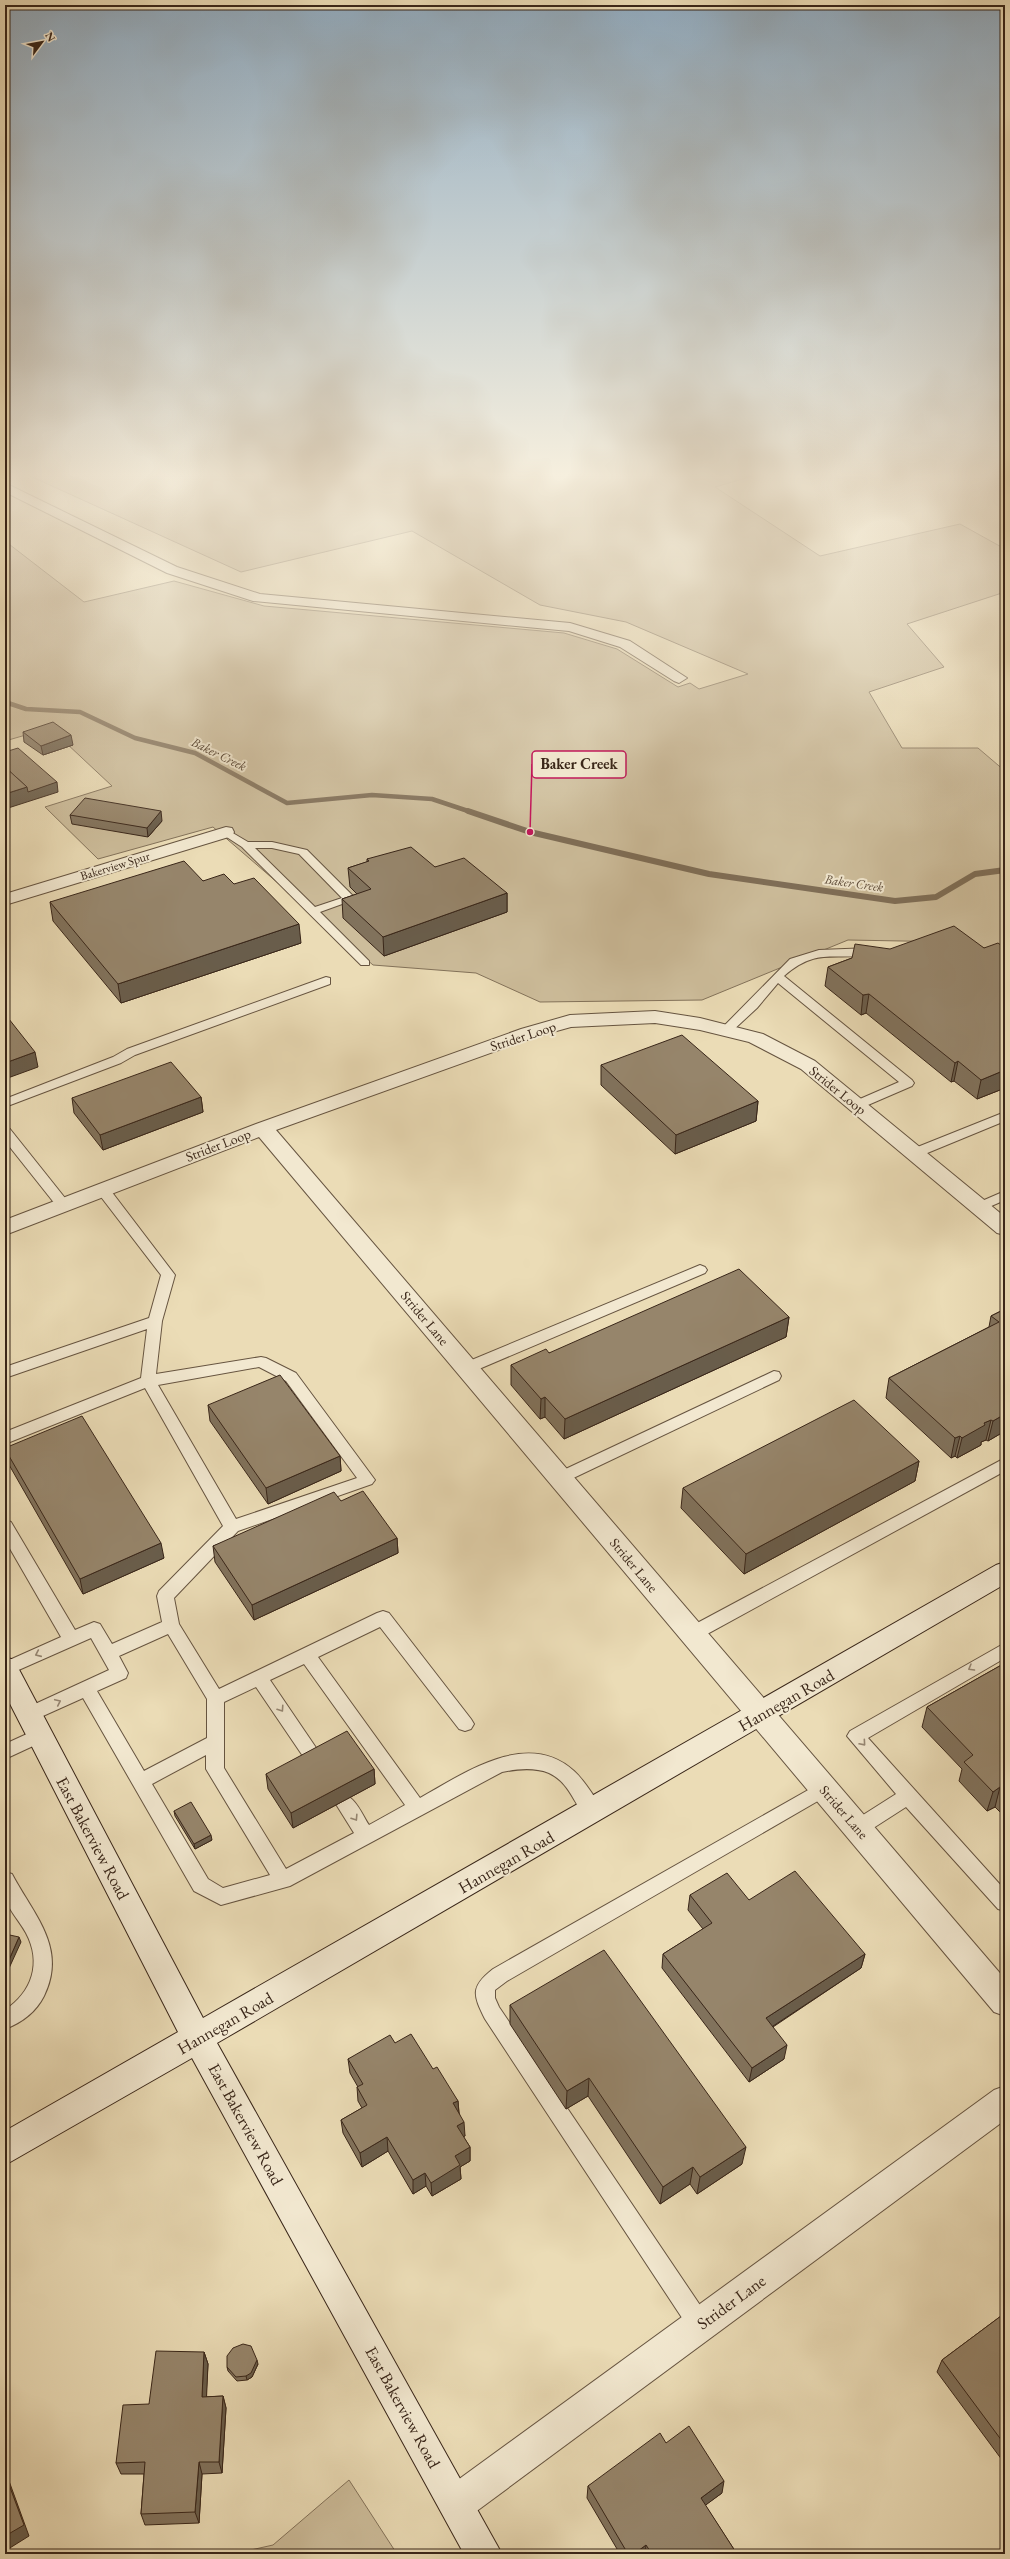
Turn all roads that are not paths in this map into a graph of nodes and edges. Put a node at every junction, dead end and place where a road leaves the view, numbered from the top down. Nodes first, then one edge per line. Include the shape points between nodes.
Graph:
1 (250, 595) edge
2 (679, 678) dead end
3 (226, 832) joint
4 (246, 845) junction
5 (5, 900) edge
6 (313, 911) junction
7 (881, 951) edge
8 (365, 963) dead end
9 (777, 976) junction
10 (326, 981) dead end
11 (726, 1030) junction
12 (5, 1103) edge
13 (857, 1105) junction
14 (1005, 1116) edge
15 (263, 1128) junction
16 (5, 1132) edge
17 (915, 1153) junction
18 (103, 1190) junction
19 (1005, 1195) edge
20 (64, 1206) junction
21 (980, 1207) junction
22 (5, 1228) edge
23 (1005, 1228) edge
24 (700, 1270) dead end
25 (155, 1321) junction
26 (467, 1368) junction
27 (5, 1373) edge
28 (774, 1376) dead end
29 (148, 1381) junction
30 (5, 1438) edge
31 (1005, 1464) edge
32 (560, 1478) junction
33 (5, 1526) edge
34 (232, 1527) junction
35 (1005, 1572) edge
36 (171, 1625) junction
37 (692, 1634) junction
38 (71, 1640) junction
39 (1005, 1650) edge
40 (108, 1653) junction
41 (306, 1654) junction
42 (5, 1668) edge
43 (259, 1677) junction
44 (87, 1689) junction
45 (216, 1698) junction
46 (761, 1715) junction
47 (464, 1724) dead end
48 (34, 1725) junction
49 (215, 1742) junction
50 (5, 1752) edge
51 (317, 1763) edge
52 (141, 1781) junction
53 (824, 1789) junction
54 (908, 1796) junction
55 (343, 1801) edge
56 (417, 1808) junction
57 (594, 1811) junction
58 (858, 1828) junction
59 (366, 1836) junction
60 (283, 1880) junction
61 (5, 1883) edge
62 (1005, 1903) edge
63 (1000, 1987) edge
64 (5, 2020) edge
65 (198, 2039) junction
66 (1005, 2101) edge
67 (5, 2149) edge
68 (700, 2325) junction
69 (457, 2503) junction
70 (484, 2554) edge

1 - 2 street via 570,627 625,644
3 - 4 lane
3 - 5 street, Bakerview Spur
4 - 6 lane
4 - 6 lane via 272,845 303,852 350,899
6 - 8 lane
7 - 9 lane via 819,953 794,961
9 - 11 lane via 753,1005
9 - 13 lane via 908,1083
10 - 12 lane via 131,1052 118,1060
11 - 13 street, Strider Loop via 756,1038 808,1065
11 - 15 street, Strider Loop via 655,1017 570,1021 528,1033
13 - 17 street, Strider Loop
14 - 17 lane
15 - 18 street, Strider Loop
15 - 26 street, Strider Lane
16 - 20 lane
17 - 21 street, Strider Loop
18 - 20 street, Strider Loop
18 - 25 lane via 168,1275
19 - 21 lane
20 - 22 street, Strider Loop
21 - 23 street, Strider Loop
24 - 26 lane
25 - 27 lane
25 - 29 lane
26 - 32 street, Strider Lane
28 - 32 lane
29 - 30 lane
29 - 34 lane
29 - 34 lane via 261,1362 291,1377 366,1480
31 - 37 lane
32 - 37 street, Strider Lane
33 - 38 lane
34 - 36 lane via 165,1596
35 - 46 street, Hannegan Road
36 - 40 lane
36 - 45 lane
37 - 46 street, Strider Lane
38 - 40 lane via 94,1629
38 -> 42 lane
39 -> 54 lane via 856,1736
40 - 44 lane via 120,1673
41 - 43 lane
41 - 47 lane via 383,1618
41 - 56 lane
42 - 48 street, East Bakerview Road
43 - 45 lane
43 -> 51 lane
48 -> 44 lane
44 - 52 lane
45 - 49 lane
46 - 53 street, Strider Lane
46 - 57 street, Hannegan Road
48 - 50 lane
48 - 65 street, East Bakerview Road
49 - 52 lane
49 - 60 lane via 215,1769
52 - 60 lane via 201,1885 221,1898
53 - 58 street, Strider Lane
53 - 68 lane via 500,1975 486,1986 484,1999 492,2013
54 - 58 lane
54 - 62 lane
55 -> 59 lane
56 - 57 lane via 493,1766 529,1760 565,1774
56 - 59 lane
57 - 65 street, Hannegan Road
58 - 63 street, Strider Lane
59 - 60 lane
61 - 64 lane via 38,1937 44,1956 37,1993 18,2013
65 - 67 street, Hannegan Road
65 - 69 street, East Bakerview Road
66 - 68 street, Strider Lane
68 - 69 street, Strider Lane
69 - 70 street, East Bakerview Road

